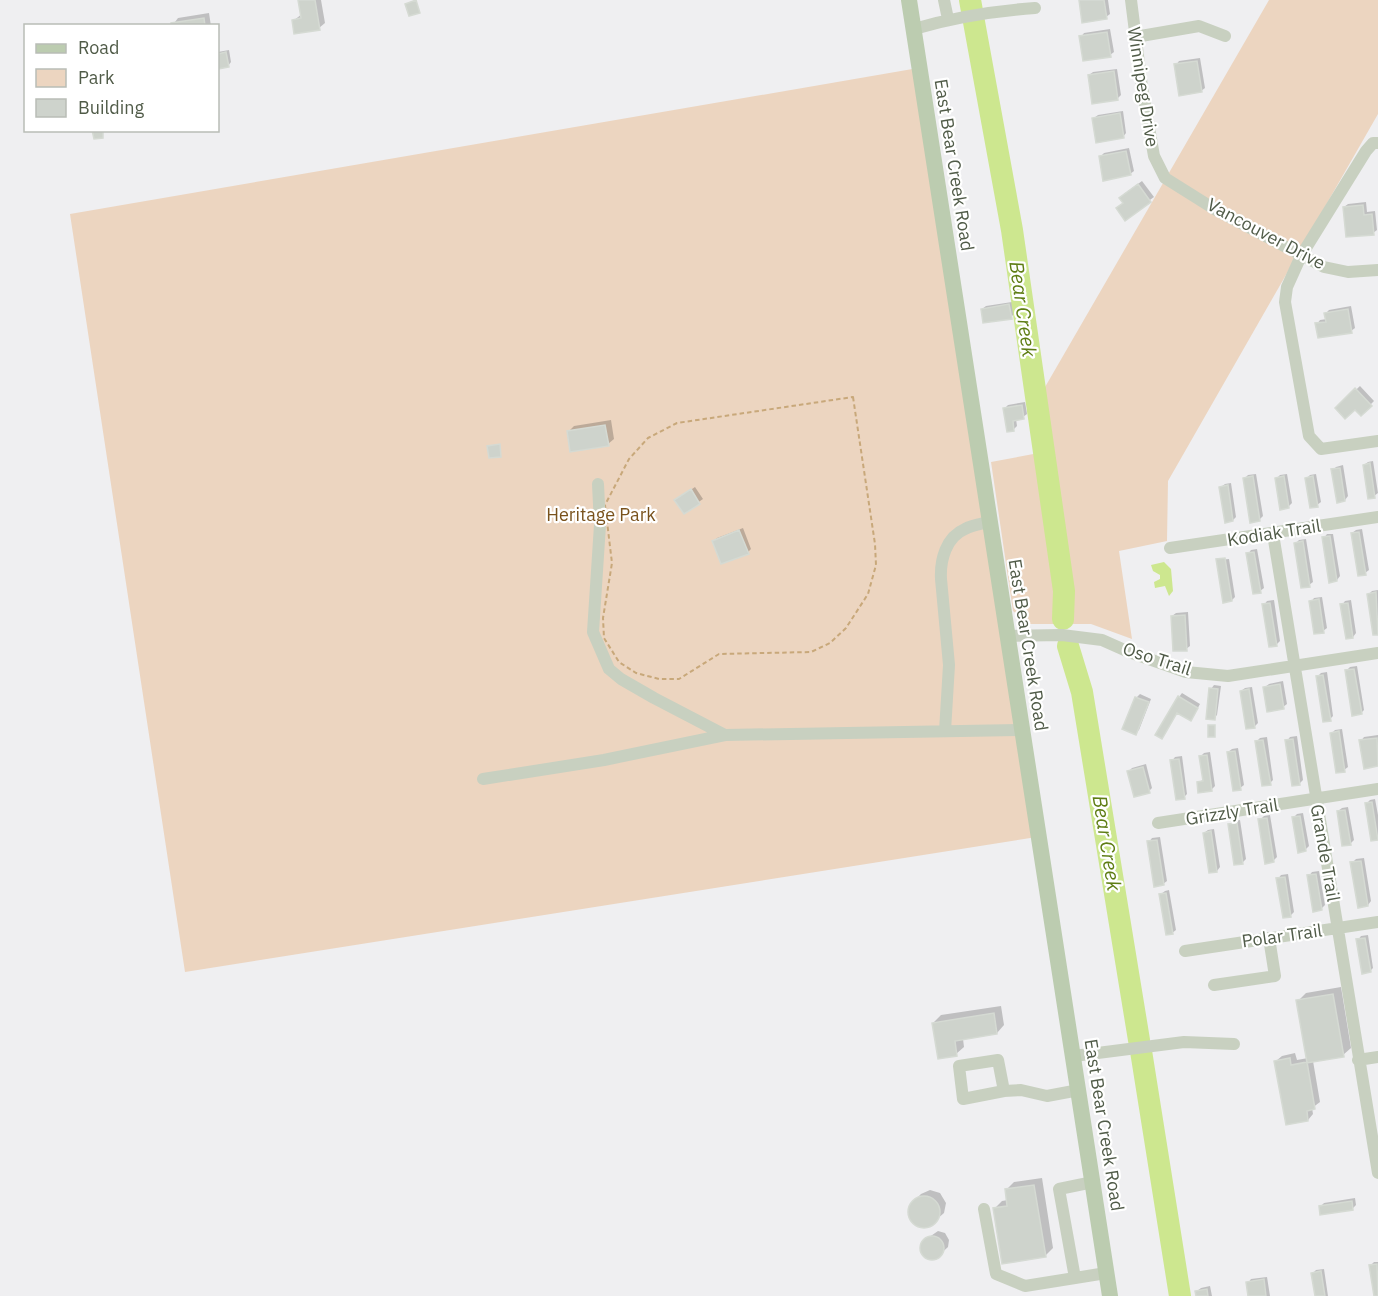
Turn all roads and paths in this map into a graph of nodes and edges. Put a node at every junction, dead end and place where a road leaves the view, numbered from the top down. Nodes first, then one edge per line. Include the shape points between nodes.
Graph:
1 (909, 0) edge
2 (944, 0) edge
3 (1131, 0) edge
4 (1035, 8) dead end
5 (955, 18) junction
6 (914, 29) junction
7 (1225, 36) dead end
8 (1135, 37) junction
9 (1378, 143) edge
10 (1191, 194) joint
11 (1301, 256) junction
12 (1378, 270) edge
13 (853, 397) joint
14 (1378, 441) edge
15 (598, 484) dead end
16 (1378, 517) edge
17 (989, 522) junction
18 (1273, 534) junction
19 (1170, 548) dead end
20 (1007, 636) junction
21 (1378, 653) edge
22 (1294, 666) junction
23 (945, 730) junction
24 (1022, 730) junction
25 (725, 735) junction
26 (483, 779) dead end
27 (1378, 789) edge
28 (1316, 799) junction
29 (1158, 823) dead end
30 (1378, 922) edge
31 (1338, 928) junction
32 (1269, 938) junction
33 (1185, 951) dead end
34 (1214, 985) dead end
35 (1234, 1044) dead end
36 (1074, 1056) junction
37 (1378, 1057) edge
38 (1358, 1060) junction
39 (1079, 1090) junction
40 (1004, 1092) dead end
41 (1378, 1173) edge
42 (1094, 1182) junction
43 (984, 1209) dead end
44 (1106, 1273) junction
45 (1075, 1278) junction
46 (1110, 1296) edge

1 - 6 main road, East Bear Creek Road
2 - 5 street
3 - 8 street, Winnipeg Drive
4 - 5 street
5 - 6 street
6 - 17 main road, East Bear Creek Road
7 - 8 street via 1199,26
8 - 10 street, Winnipeg Drive via 1154,156 1165,178
9 - 11 street via 1366,151
10 - 11 street, Vancouver Drive
11 - 12 street, Vancouver Drive via 1324,267 1348,272
11 - 14 street via 1287,287 1285,302 1309,436 1321,449
13 - 13 path via 677,423 648,438 630,459 605,506 612,563 603,618 604,638 619,662 658,680 679,679 719,654 811,652 831,643 846,628 868,594 876,565
15 - 25 street via 600,525 593,632 609,669
16 - 18 street, Kodiak Trail
17 - 20 main road, East Bear Creek Road
17 - 23 street via 963,529 943,555 941,579 949,665
18 - 19 street, Kodiak Trail
18 - 22 street, Grande Trail
20 - 22 street, Oso Trail via 1062,635 1102,640 1186,672 1228,676
20 - 24 main road, East Bear Creek Road
21 - 22 street, Oso Trail
22 - 28 street, Grande Trail
23 - 24 street
23 - 25 street
24 - 36 main road, East Bear Creek Road
25 - 26 street
27 - 28 street, Grizzly Trail
28 - 29 street, Grizzly Trail
28 - 31 street, Grande Trail
30 - 31 street, Polar Trail
31 - 32 street, Polar Trail
31 - 38 street, Grande Trail
32 - 33 street, Polar Trail
32 - 34 street via 1275,976
35 - 36 street via 1184,1042
36 - 39 main road, East Bear Creek Road
37 - 38 street
38 - 41 street, Grande Trail
39 - 40 street via 1047,1096 1021,1090
39 - 42 main road, East Bear Creek Road
42 - 44 main road, East Bear Creek Road
42 - 45 street via 1059,1189
43 - 45 street via 996,1274 1025,1286
44 - 45 street
44 - 46 main road, East Bear Creek Road

